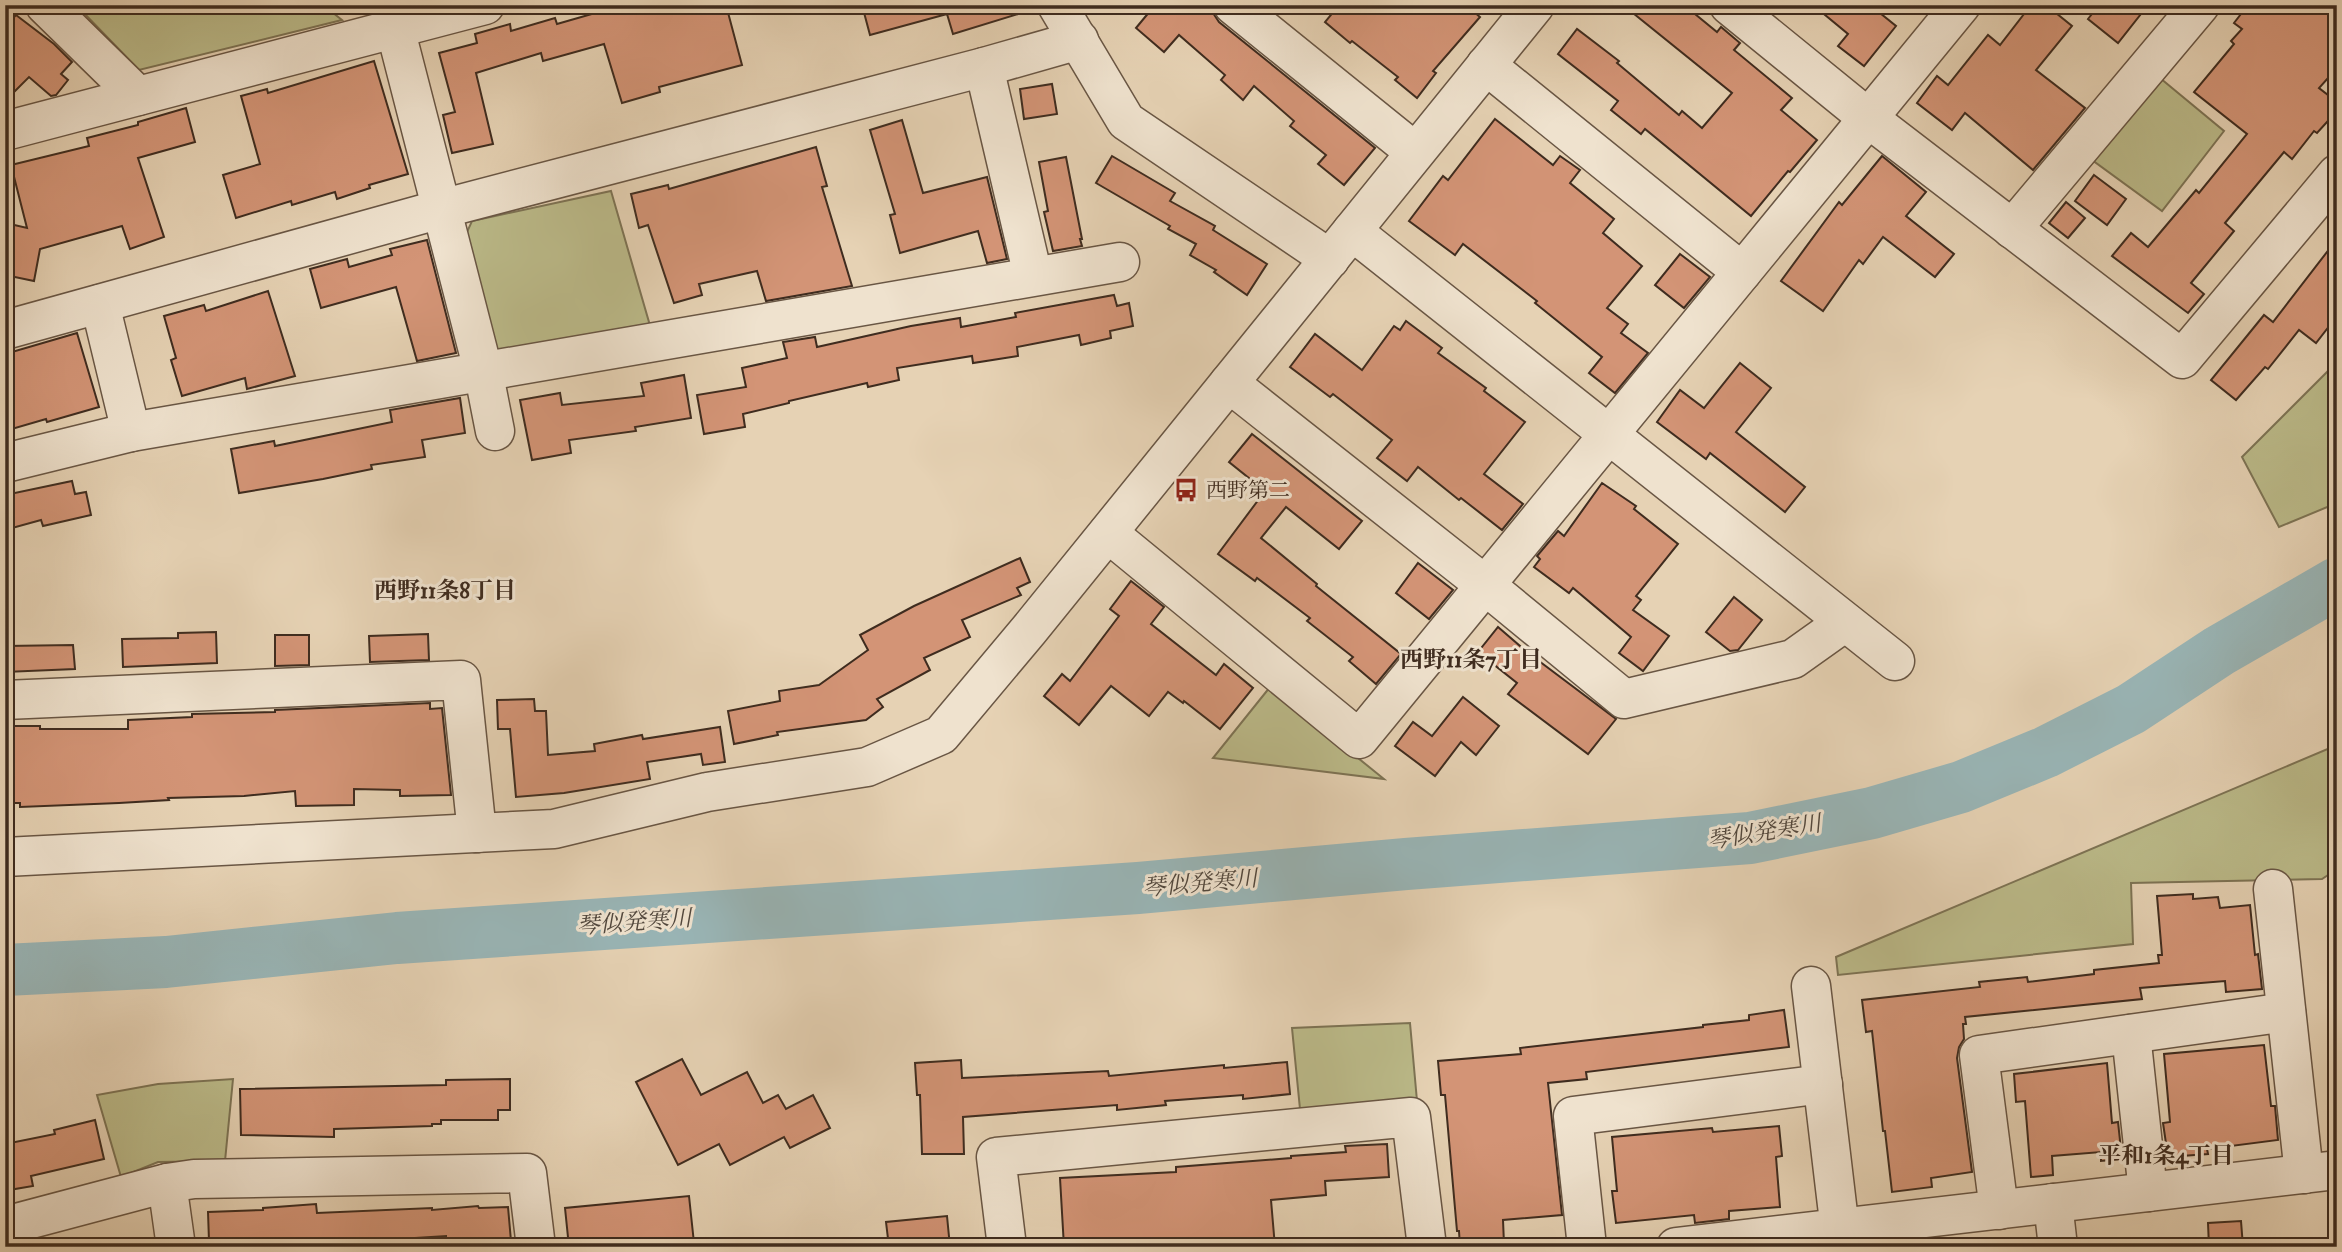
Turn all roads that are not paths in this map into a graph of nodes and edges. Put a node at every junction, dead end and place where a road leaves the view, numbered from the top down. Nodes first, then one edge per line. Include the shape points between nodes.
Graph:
1 (45, 5) edge
2 (485, 5) edge
3 (1057, 5) edge
4 (1233, 5) edge
5 (1729, 5) edge
6 (1961, 5) edge
7 (2200, 5) edge
8 (1516, 12) edge
9 (398, 17) edge
10 (1079, 40) junction
11 (1486, 65) junction
12 (984, 67) junction
13 (138, 96) junction
14 (1868, 118) junction
15 (5, 131) edge
16 (1415, 152) junction
17 (2337, 174) edge
18 (441, 209) junction
19 (2012, 229) junction
20 (1341, 245) junction
21 (1120, 262) dead end
22 (1742, 272) junction
23 (1033, 276) junction
24 (100, 304) junction
25 (5, 330) edge
26 (483, 370) junction
27 (1229, 383) junction
28 (495, 431) dead end
29 (131, 432) junction
30 (1608, 435) junction
31 (5, 463) edge
32 (1108, 533) junction
33 (1485, 585) junction
34 (1845, 622) junction
35 (1895, 662) dead end
36 (5, 700) edge
37 (477, 833) junction
38 (5, 857) edge
39 (2273, 889) dead end
40 (1811, 986) dead end
41 (2286, 1012) junction
42 (2131, 1034) junction
43 (1823, 1084) junction
44 (2320, 1172) edge
45 (167, 1183) junction
46 (2148, 1192) junction
47 (2053, 1203) junction
48 (1999, 1210) junction
49 (5, 1226) edge
50 (1840, 1237) edge
51 (176, 1247) edge
52 (536, 1247) edge
53 (1007, 1247) edge
54 (1427, 1247) edge
55 (1587, 1247) edge
56 (1676, 1247) edge
57 (2058, 1247) edge

1 - 13 street
2 - 9 street
3 - 10 street
4 - 16 street
5 - 14 street
6 - 14 street
7 - 19 street
8 - 11 street
9 - 13 street
9 - 18 street
10 - 12 street
10 - 20 street via 1126,121
11 - 16 street
11 - 22 street
12 - 18 street
12 - 23 street
13 - 15 street
14 - 19 street
14 - 22 street
16 - 20 street
17 - 19 street via 2182,359
18 - 24 street
18 - 26 street
20 - 27 street
20 - 30 street
21 - 23 street
22 - 30 street
23 - 26 street
24 - 25 street
24 - 29 street
26 - 28 street
26 - 29 street
27 - 32 street
27 - 33 street
29 - 31 street
30 - 33 street
30 - 34 street
32 - 33 street via 1359,739
32 - 37 street via 942,735 867,767 707,792 554,830
33 - 34 street via 1624,699 1793,659
34 - 35 street
36 - 37 street via 461,680
37 - 38 street
39 - 41 street
40 - 43 street
41 - 42 street
41 - 44 street
42 - 46 street
42 - 48 street via 1979,1055
43 - 50 street
43 - 55 street via 1573,1116
44 - 46 street
45 - 49 street
45 - 51 street
45 - 52 street via 527,1173
46 - 47 street
47 - 48 street
47 - 57 street
48 - 50 street
50 - 56 street
53 - 54 street via 996,1157 1410,1117

